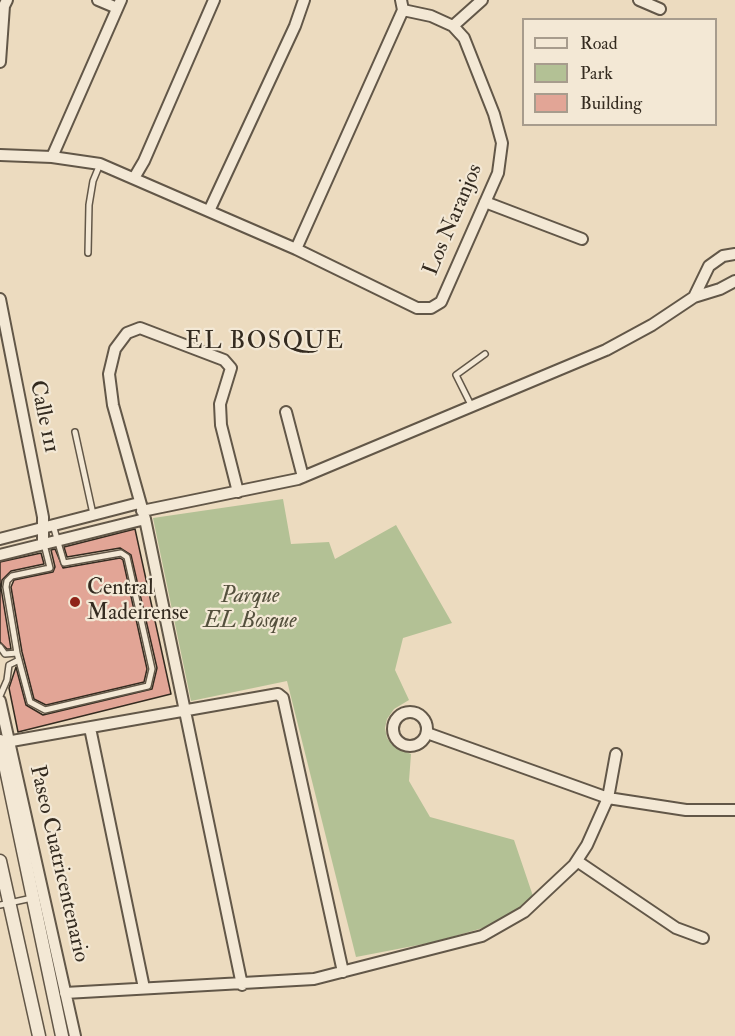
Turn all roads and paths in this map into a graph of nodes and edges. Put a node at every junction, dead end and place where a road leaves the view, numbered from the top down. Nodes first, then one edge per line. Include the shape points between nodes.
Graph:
1 (7, 0) edge
2 (98, 0) edge
3 (214, 0) edge
4 (304, 0) edge
5 (482, 0) edge
6 (639, 0) edge
7 (119, 4) edge
8 (402, 5) edge
9 (660, 9) dead end
10 (453, 26) junction
11 (0, 62) edge
12 (0, 154) edge
13 (52, 157) junction
14 (99, 164) junction
15 (134, 178) junction
16 (484, 202) junction
17 (209, 211) junction
18 (582, 239) dead end
19 (296, 249) junction
20 (88, 253) dead end
21 (735, 254) edge
22 (735, 281) edge
23 (694, 297) junction
24 (0, 299) edge
25 (485, 354) dead end
26 (471, 405) junction
27 (286, 412) dead end
28 (75, 432) dead end
29 (303, 477) junction
30 (238, 492) junction
31 (142, 511) junction
32 (93, 514) junction
33 (49, 525) junction
34 (0, 539) edge
35 (58, 540) junction
36 (44, 544) junction
37 (0, 555) edge
38 (64, 564) junction
39 (50, 568) junction
40 (0, 647) edge
41 (17, 653) junction
42 (20, 660) junction
43 (0, 696) edge
44 (0, 701) edge
45 (186, 709) junction
46 (90, 728) junction
47 (427, 734) dead end
48 (2, 743) edge
49 (616, 754) dead end
50 (608, 798) junction
51 (735, 810) edge
52 (0, 861) edge
53 (577, 861) junction
54 (32, 898) junction
55 (5, 904) edge
56 (703, 938) dead end
57 (342, 972) junction
58 (242, 985) junction
59 (144, 988) junction
60 (65, 993) junction
61 (39, 1036) edge
62 (62, 1036) edge
63 (75, 1036) edge

1 - 11 street via 3,6
2 - 7 street
3 - 15 street
4 - 17 street
5 - 10 street
6 - 9 street
7 - 13 street
8 - 10 street
8 - 19 street
10 - 16 street, Los Naranjos via 464,38 502,143 498,173
12 - 13 street
13 - 14 street
14 - 15 street
14 - 20 lane via 89,206
15 - 17 street
16 - 18 street
16 - 19 street, Los Naranjos via 441,302 431,308 417,308
17 - 19 street
21 - 23 street via 723,256 709,266
22 - 23 street
23 - 26 street via 606,350
24 - 33 street, Calle 111
25 - 26 lane via 456,375
26 - 29 street
27 - 29 street
28 - 32 lane
29 - 30 street
30 - 31 street
30 - 31 street via 221,425 220,404 231,368 224,360 140,328 127,333 115,349 109,374 113,405
31 - 32 street
31 - 35 street
31 - 45 street
32 - 33 street
33 - 34 street
33 - 35 lane
33 - 36 street, Calle 111
35 - 36 street
35 - 38 lane
36 - 37 street
36 - 39 lane
38 - 39 lane
38 - 42 lane via 121,553 127,557 152,680 144,688 45,710 30,702
39 - 41 lane via 12,576 7,581
40 - 41 lane via 5,654
41 - 42 lane
42 - 43 lane via 9,665
44 - 48 street, Paseo Cuatricentenario
45 - 46 street
45 - 57 street via 270,693 283,698
45 - 58 street
46 - 48 street
46 - 59 street
47 - 50 street
48 - 54 street, Paseo Cuatricentenario
48 - 60 street, Paseo Cuatricentenario
49 - 50 street
50 - 51 street via 686,810
50 - 53 street
52 - 55 street
53 - 56 street via 676,928
53 - 57 street via 524,912 482,936
54 - 55 lane
54 - 62 street, Paseo Cuatricentenario
55 - 61 street
57 - 58 street via 314,979
58 - 59 street
59 - 60 street
60 - 63 street, Paseo Cuatricentenario

